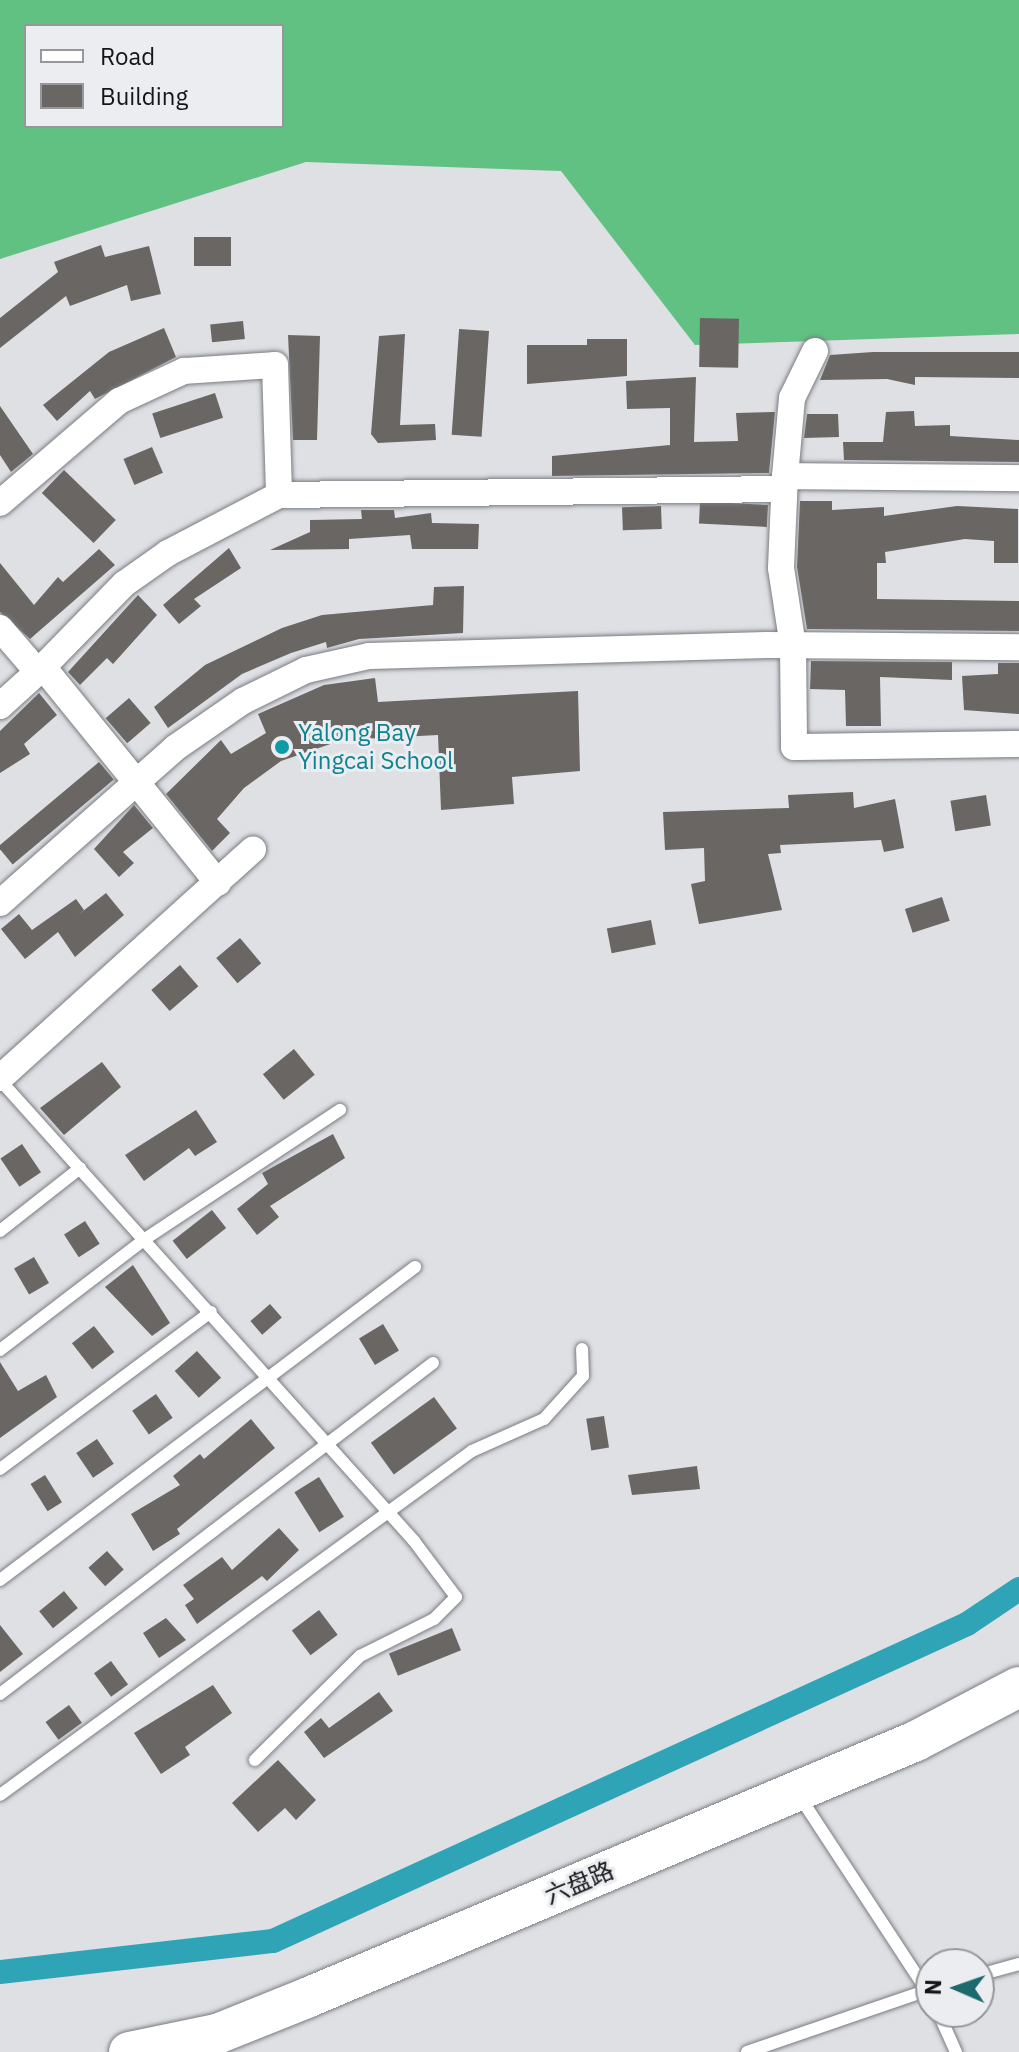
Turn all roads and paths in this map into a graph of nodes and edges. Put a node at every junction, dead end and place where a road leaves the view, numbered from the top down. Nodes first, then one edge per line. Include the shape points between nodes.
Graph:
1 (815, 351) dead end
2 (1019, 478) edge
3 (784, 482) junction
4 (279, 495) junction
5 (0, 503) edge
6 (0, 628) edge
7 (793, 646) junction
8 (1019, 647) edge
9 (40, 669) junction
10 (0, 706) edge
11 (1019, 744) edge
12 (138, 784) junction
13 (253, 849) dead end
14 (218, 883) junction
15 (0, 903) edge
16 (0, 1079) edge
17 (340, 1110) dead end
18 (80, 1168) junction
19 (0, 1231) edge
20 (145, 1239) junction
21 (415, 1267) dead end
22 (211, 1312) junction
23 (582, 1349) dead end
24 (0, 1350) edge
25 (433, 1363) dead end
26 (266, 1375) junction
27 (329, 1445) junction
28 (0, 1469) edge
29 (391, 1514) junction
30 (0, 1580) edge
31 (1019, 1687) edge
32 (0, 1694) edge
33 (255, 1760) dead end
34 (796, 1791) junction
35 (0, 1795) edge
36 (1019, 1964) edge
37 (915, 1970) edge
38 (995, 1971) edge
39 (915, 1997) edge
40 (945, 2028) edge
41 (129, 2052) edge
42 (747, 2052) edge
43 (956, 2052) edge

1 - 3 street via 792,398
2 - 3 street
3 - 4 street
3 - 7 street via 781,568
4 - 5 street via 275,365 184,371 119,401
4 - 9 street via 208,527 124,584
6 - 9 street
7 - 8 street
7 - 11 street via 794,747
7 - 12 street via 369,656 322,666 243,701 175,748
9 - 10 street
9 - 12 street
12 - 14 street
12 - 15 street
13 - 14 street
14 - 16 street
16 - 18 lane
17 - 20 lane
18 - 19 lane
18 - 20 lane
20 - 22 lane
20 - 24 lane
21 - 26 lane
22 - 26 lane
22 - 28 lane
23 - 29 lane via 583,1376 544,1419 472,1451
25 - 27 lane
26 - 27 lane
26 - 30 lane
27 - 29 lane
27 - 32 lane
29 - 33 lane via 456,1597 434,1619 360,1656
29 - 35 lane
31 - 34 main road, 六盘路 via 916,1741
34 - 37 lane
34 - 41 main road, 六盘路 via 217,2034
36 - 38 lane
39 - 42 lane
40 - 43 lane

